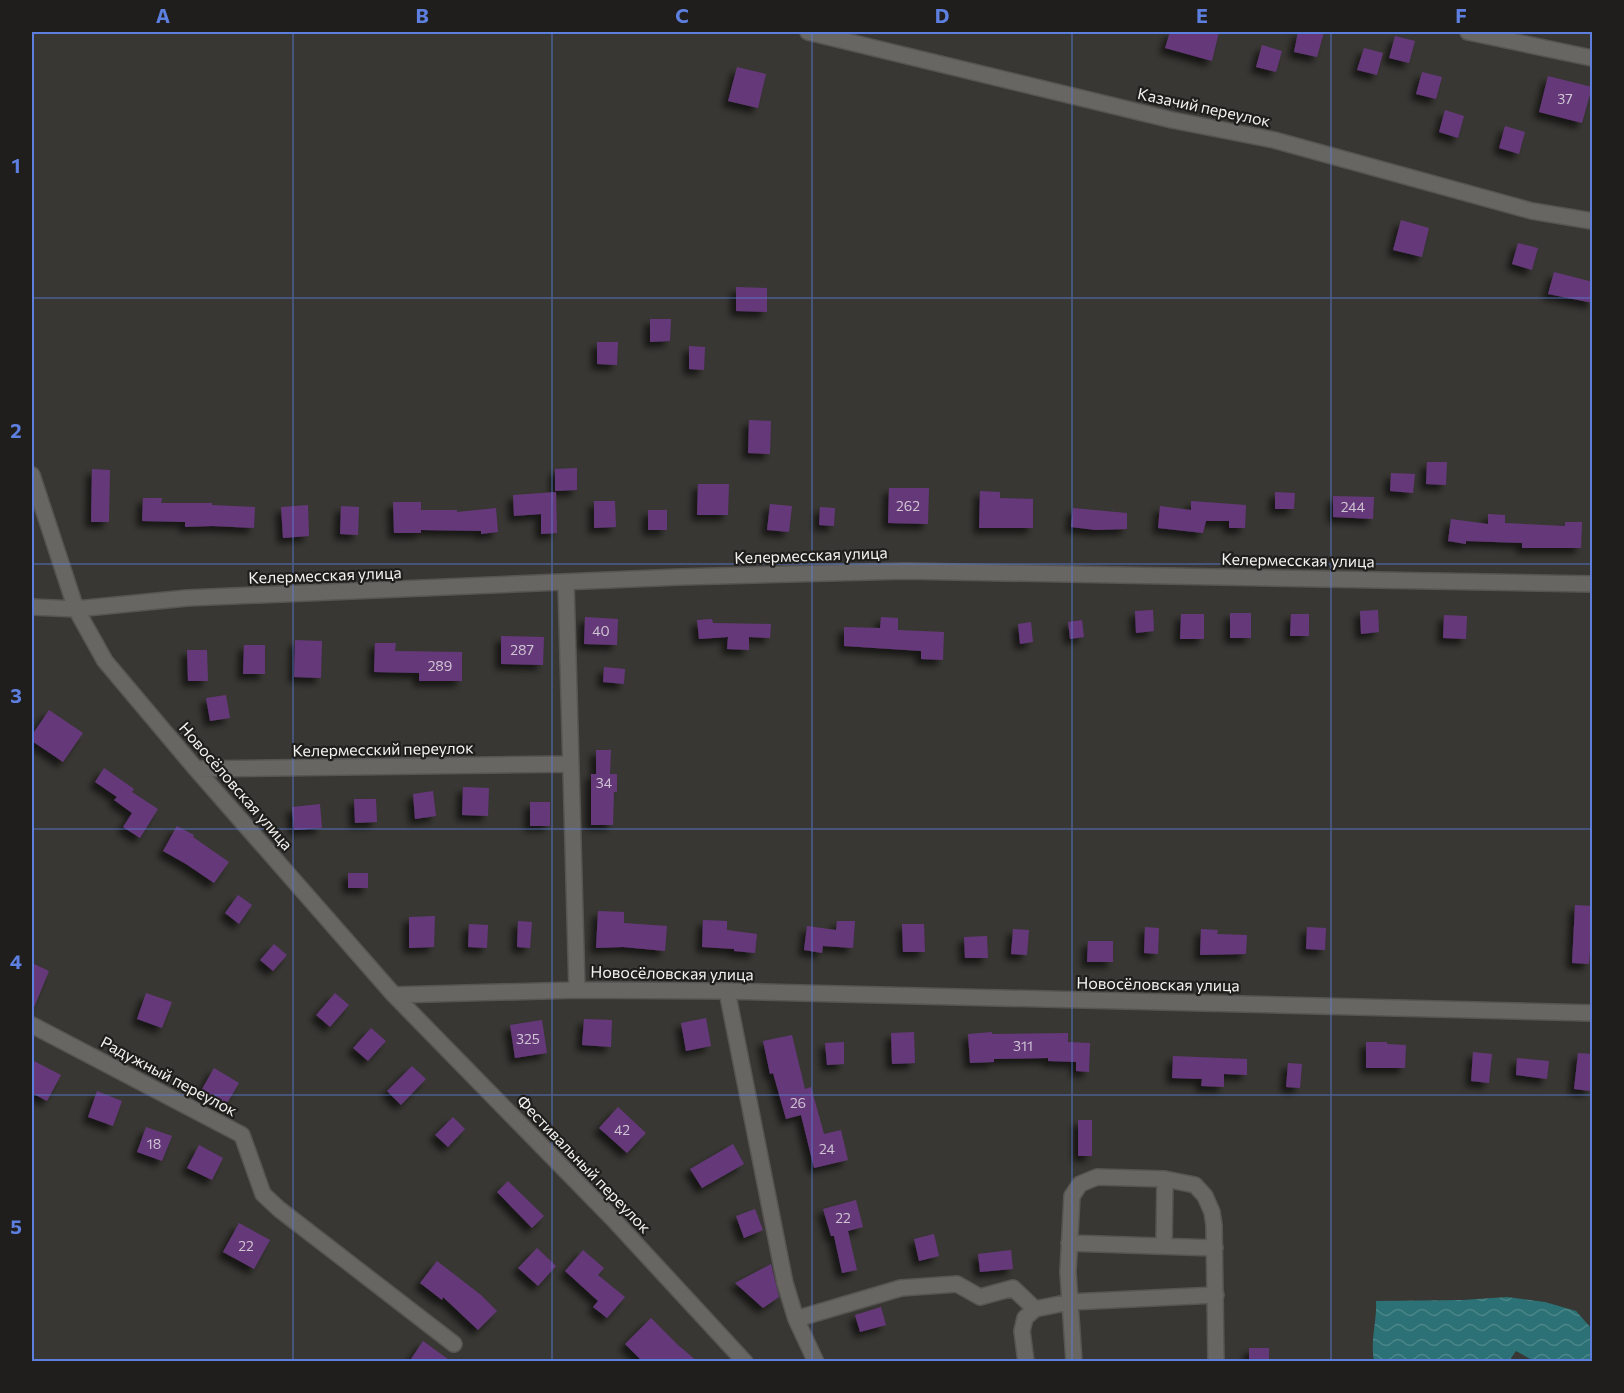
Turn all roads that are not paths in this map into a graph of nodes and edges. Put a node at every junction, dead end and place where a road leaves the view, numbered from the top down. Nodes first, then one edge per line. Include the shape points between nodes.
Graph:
1 (808, 32) edge
2 (1468, 32) edge
3 (1593, 58) edge
4 (1593, 221) edge
5 (32, 475) edge
6 (566, 584) junction
7 (1593, 584) edge
8 (32, 607) edge
9 (76, 609) junction
10 (571, 764) junction
11 (196, 769) junction
12 (577, 990) junction
13 (727, 991) junction
14 (394, 995) junction
15 (1593, 1013) edge
16 (32, 1025) edge
17 (1165, 1179) junction
18 (1069, 1243) junction
19 (1164, 1246) junction
20 (1215, 1248) junction
21 (1216, 1295) junction
22 (1070, 1302) junction
23 (1035, 1309) junction
24 (796, 1319) junction
25 (454, 1344) dead end
26 (745, 1362) edge
27 (816, 1362) edge
28 (1026, 1362) edge
29 (1074, 1362) edge
30 (1216, 1362) edge

1 - 4 street, Казачий переулок via 1172,120 1274,140 1532,212
2 - 3 street
5 - 9 street, Новосёловская улица
6 - 7 street, Келермесская улица via 906,571
6 - 9 street, Келермесская улица via 187,598
6 - 10 street
8 - 9 street, Келермесская улица
9 - 11 street, Новосёловская улица via 105,661
10 - 11 street, Келермесский переулок
10 - 12 street
11 - 14 street, Новосёловская улица
12 - 13 street, Новосёловская улица
12 - 14 street, Новосёловская улица
13 - 15 street, Новосёловская улица
13 - 24 street via 785,1283
14 - 26 street, Фестивальный переулок via 613,1219
16 - 25 street, Радужный переулок via 242,1135 263,1194
17 - 18 street via 1097,1177 1080,1184 1072,1196
17 - 19 street
17 - 20 street via 1195,1185 1205,1196 1212,1212
18 - 19 street
18 - 22 street
19 - 20 street
20 - 21 street
21 - 22 street
21 - 30 street
22 - 23 street
22 - 29 street
23 - 24 street via 1013,1288 980,1297 957,1284 901,1288
23 - 28 street via 1025,1318 1022,1331
24 - 27 street

